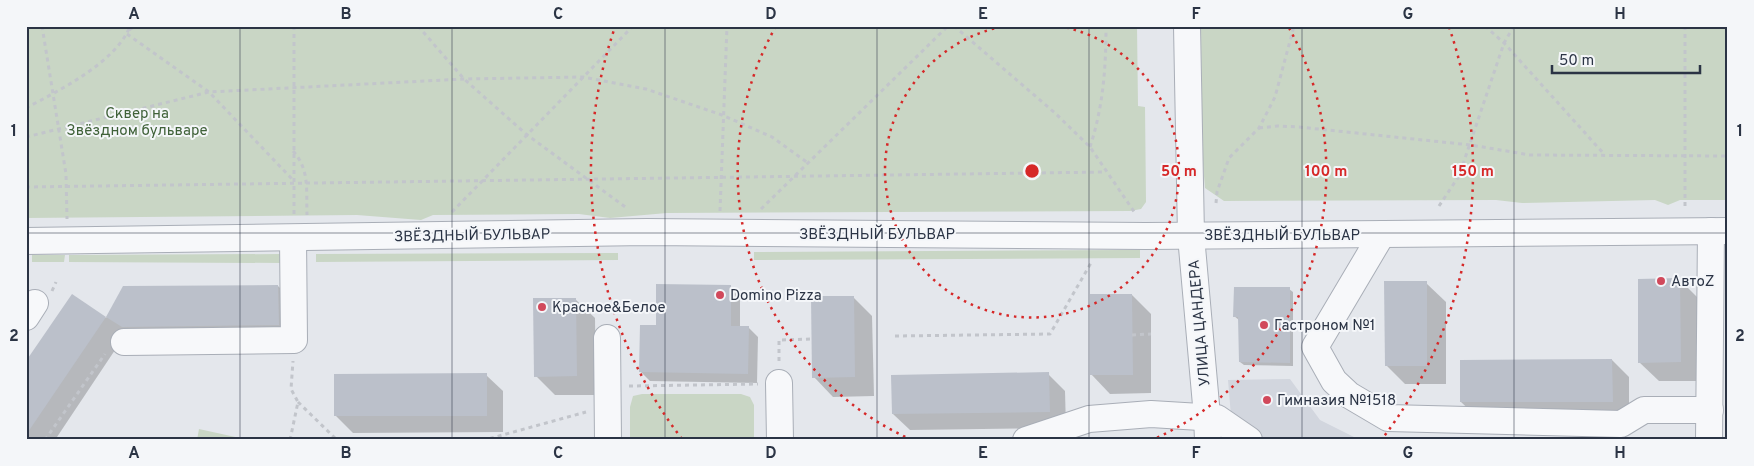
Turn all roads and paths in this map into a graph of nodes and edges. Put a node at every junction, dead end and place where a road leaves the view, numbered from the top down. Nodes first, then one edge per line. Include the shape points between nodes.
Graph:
1 (42, 26) edge
2 (136, 26) edge
3 (294, 26) edge
4 (418, 26) edge
5 (633, 26) edge
6 (727, 26) edge
7 (948, 26) edge
8 (954, 26) edge
9 (1106, 26) edge
10 (1187, 26) edge
11 (1294, 26) edge
12 (1484, 26) edge
13 (1514, 26) edge
14 (1685, 26) edge
15 (129, 28) edge
16 (127, 34) junction
17 (1504, 43) junction
18 (583, 77) junction
19 (464, 79) junction
20 (294, 86) junction
21 (209, 92) junction
22 (53, 94) junction
23 (26, 108) edge
24 (722, 115) junction
25 (59, 128) junction
26 (1259, 128) junction
27 (526, 134) junction
28 (26, 137) edge
29 (1471, 145) junction
30 (1090, 147) junction
31 (294, 151) junction
32 (1605, 154) junction
33 (1684, 156) junction
34 (1728, 156) edge
35 (808, 163) junction
36 (1105, 172) junction
37 (796, 175) junction
38 (723, 177) junction
39 (586, 178) junction
40 (482, 180) junction
41 (293, 182) junction
42 (306, 183) junction
43 (26, 187) edge
44 (66, 187) junction
45 (1216, 203) dead end
46 (1439, 206) dead end
47 (1685, 208) dead end
48 (634, 214) dead end
49 (719, 214) dead end
50 (756, 214) dead end
51 (1137, 215) dead end
52 (448, 216) dead end
53 (67, 223) dead end
54 (1720, 231) edge
55 (298, 233) junction
56 (1382, 234) junction
57 (1191, 236) junction
58 (26, 241) edge
59 (1091, 263) dead end
60 (1719, 327) edge
61 (1150, 334) dead end
62 (1132, 335) dead end
63 (895, 336) dead end
64 (606, 338) dead end
65 (812, 339) dead end
66 (124, 342) joint
67 (293, 354) dead end
68 (779, 383) junction
69 (1716, 394) edge
70 (608, 396) junction
71 (298, 402) junction
72 (1208, 432) edge
73 (45, 440) edge
74 (290, 440) edge
75 (336, 440) edge
76 (458, 440) edge
77 (608, 440) edge
78 (780, 440) edge
79 (1026, 440) edge
80 (1249, 440) edge
81 (1709, 440) edge

1 - 22 path
2 - 15 path
3 - 20 path
4 - 19 path
5 - 18 path
6 - 24 path
7 - 35 path
8 - 30 path
9 - 30 path via 1102,107
10 - 57 street, УЛИЦА ЦАНДЕРА
11 - 26 path via 1275,97
12 - 17 path
13 - 17 path
14 - 33 path
15 - 16 path
16 - 21 path
16 - 22 path via 93,70
17 - 29 path
17 - 32 path
18 - 19 path
18 - 24 path via 646,89
18 - 27 path
19 - 20 path
19 - 27 path
20 - 21 path
20 - 31 path
21 - 25 path
21 - 41 path
22 - 23 path
22 - 25 path
24 - 35 path via 772,137
24 - 38 path
25 - 28 path
25 - 44 path
26 - 29 path via 1299,127
26 - 45 path via 1229,158
27 - 39 path
27 - 40 path
29 - 32 path via 1530,155
29 - 46 path via 1459,176
30 - 36 path
31 - 41 path
31 - 42 path via 304,165
32 - 33 path
33 - 34 path
33 - 47 path
35 - 37 path
36 - 37 path
36 - 51 path
37 - 38 path
37 - 50 path
38 - 39 path
38 - 49 path
39 - 40 path
39 - 48 path
40 - 42 path
40 - 52 path
41 - 42 path
41 - 44 path
41 - 55 path
42 - 55 path
43 - 44 path
44 - 53 path
54 - 56 street, ЗВЁЗДНЫЙ БУЛЬВАР
54 - 60 street
55 - 57 street, ЗВЁЗДНЫЙ БУЛЬВАР
55 - 58 street, ЗВЁЗДНЫЙ БУЛЬВАР
55 - 66 street via 294,340
56 - 57 street, ЗВЁЗДНЫЙ БУЛЬВАР
56 - 69 street via 1315,347 1334,381 1349,395 1388,418 1621,424 1644,410
57 - 72 street, УЛИЦА ЦАНДЕРА
59 - 63 path via 1050,334
60 - 69 street
61 - 62 path
64 - 70 street
65 - 68 path via 779,340
66 - 73 path via 111,346
67 - 71 path via 291,389
68 - 70 path
68 - 78 street
69 - 81 street
70 - 76 path via 488,439
70 - 77 street
71 - 74 path
71 - 75 path
72 - 79 street via 1151,414 1089,419
72 - 80 street via 1224,422

